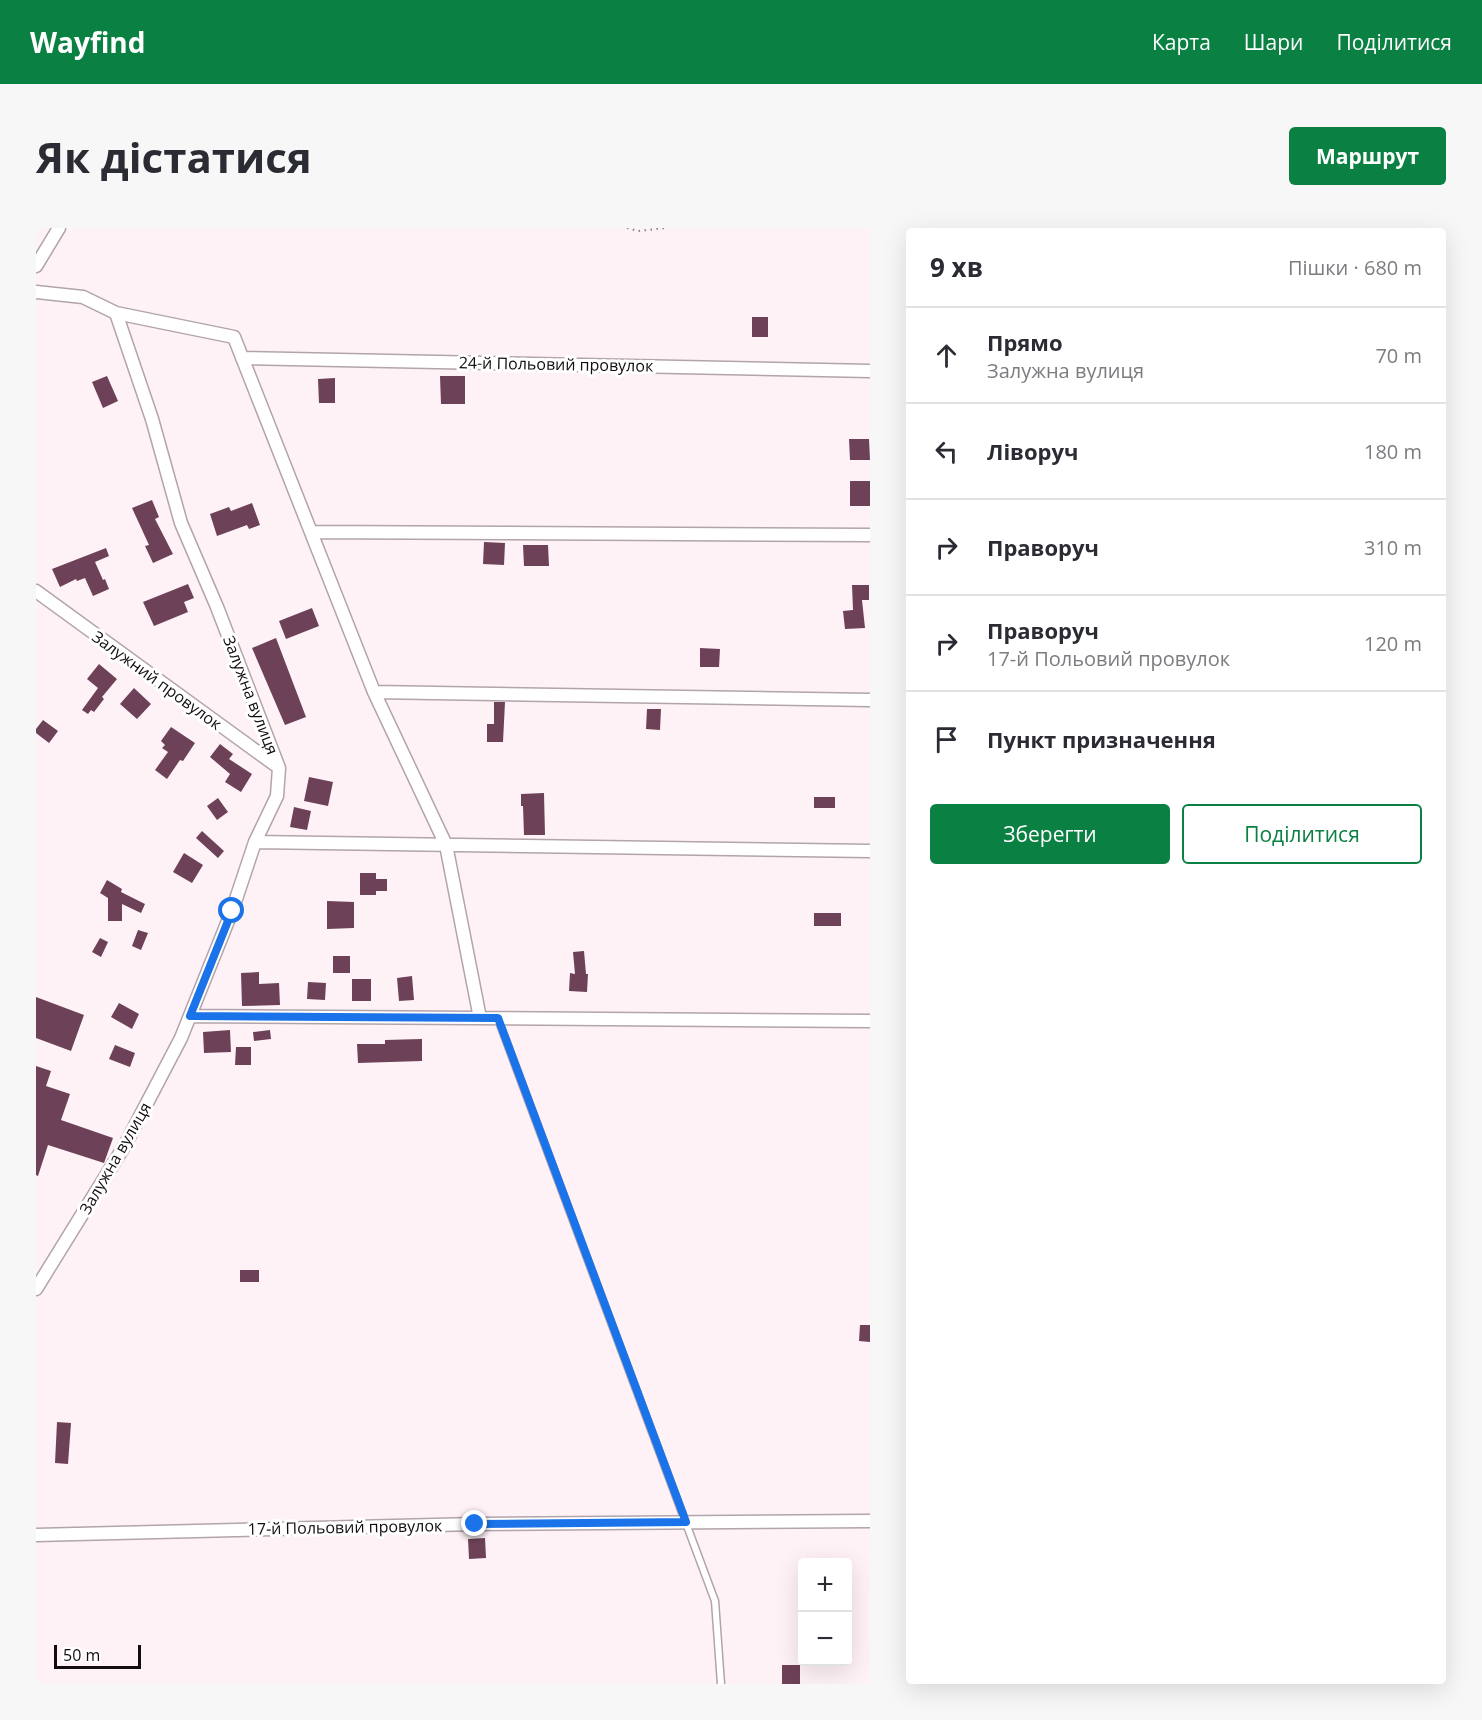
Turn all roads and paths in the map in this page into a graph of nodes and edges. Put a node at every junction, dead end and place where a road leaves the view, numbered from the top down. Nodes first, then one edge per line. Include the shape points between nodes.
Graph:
1 (59, 228) edge
2 (627, 228) edge
3 (666, 228) edge
4 (36, 266) edge
5 (36, 292) edge
6 (116, 313) junction
7 (242, 358) junction
8 (870, 371) edge
9 (311, 532) junction
10 (870, 535) edge
11 (36, 591) edge
12 (374, 692) junction
13 (870, 700) edge
14 (279, 768) junction
15 (255, 842) junction
16 (446, 845) junction
17 (870, 851) edge
18 (190, 1016) junction
19 (480, 1018) junction
20 (498, 1018) junction
21 (870, 1021) edge
22 (36, 1289) edge
23 (870, 1521) edge
24 (686, 1522) junction
25 (36, 1535) edge
26 (721, 1684) edge

1 - 4 street
2 - 3 path
5 - 6 street via 83,297
6 - 7 street via 234,337
6 - 14 street, Залужна вулиця via 152,419 181,523
7 - 8 street, 24-й Польовий провулок
7 - 9 street
9 - 10 street
9 - 12 street
11 - 14 street, Залужний провулок
12 - 13 street
12 - 16 street
14 - 15 street, Залужна вулиця via 277,796
15 - 16 street
15 - 18 street, Залужна вулиця
16 - 17 street
16 - 19 street
18 - 19 street
18 - 22 street, Залужна вулиця via 125,1145
19 - 20 street
20 - 21 street
20 - 24 lane
23 - 24 street, 17-й Польовий провулок
24 - 25 street, 17-й Польовий провулок
24 - 26 lane via 715,1601

